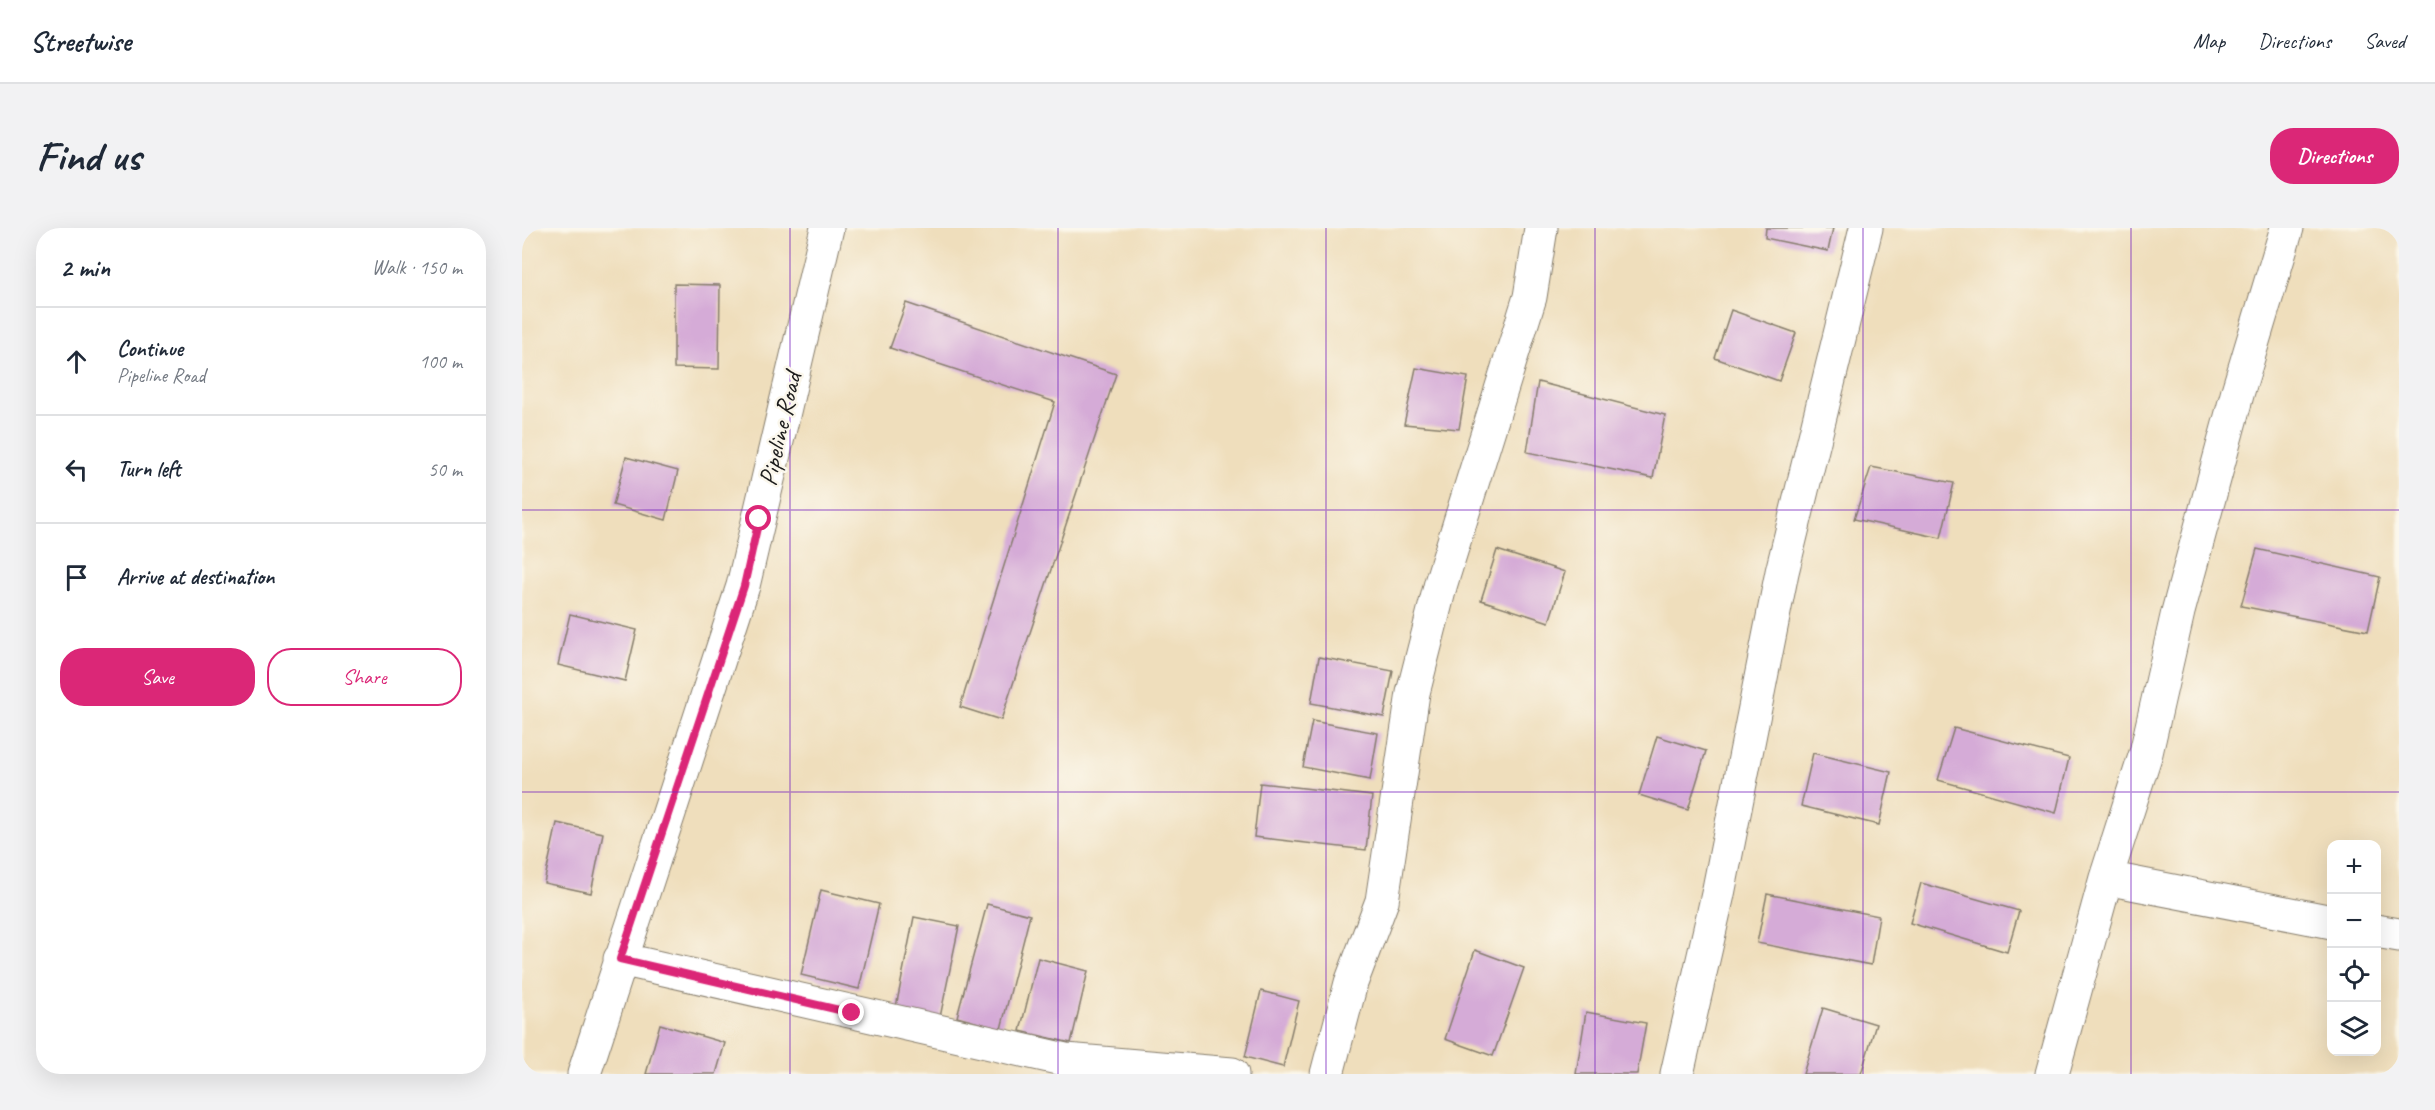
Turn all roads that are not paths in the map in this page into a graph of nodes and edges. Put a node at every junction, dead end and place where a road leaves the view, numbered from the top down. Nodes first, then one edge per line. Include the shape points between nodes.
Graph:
1 (826, 228) edge
2 (1541, 228) edge
3 (1866, 228) edge
4 (2287, 228) edge
5 (2106, 878) junction
6 (2327, 921) edge
7 (2381, 932) edge
8 (2399, 935) edge
9 (620, 959) junction
10 (584, 1074) edge
11 (1232, 1074) edge
12 (1327, 1074) edge
13 (1677, 1074) edge
14 (2052, 1074) edge

1 - 9 street, Pipeline Road via 744,586
2 - 12 street via 1530,297 1441,583 1413,693 1382,901 1351,983
3 - 13 street via 1782,572 1718,894
4 - 5 street via 2178,612 2146,753
5 - 6 street
5 - 14 street
7 - 8 street
9 - 10 street, Pipeline Road
9 - 11 street via 1066,1060

